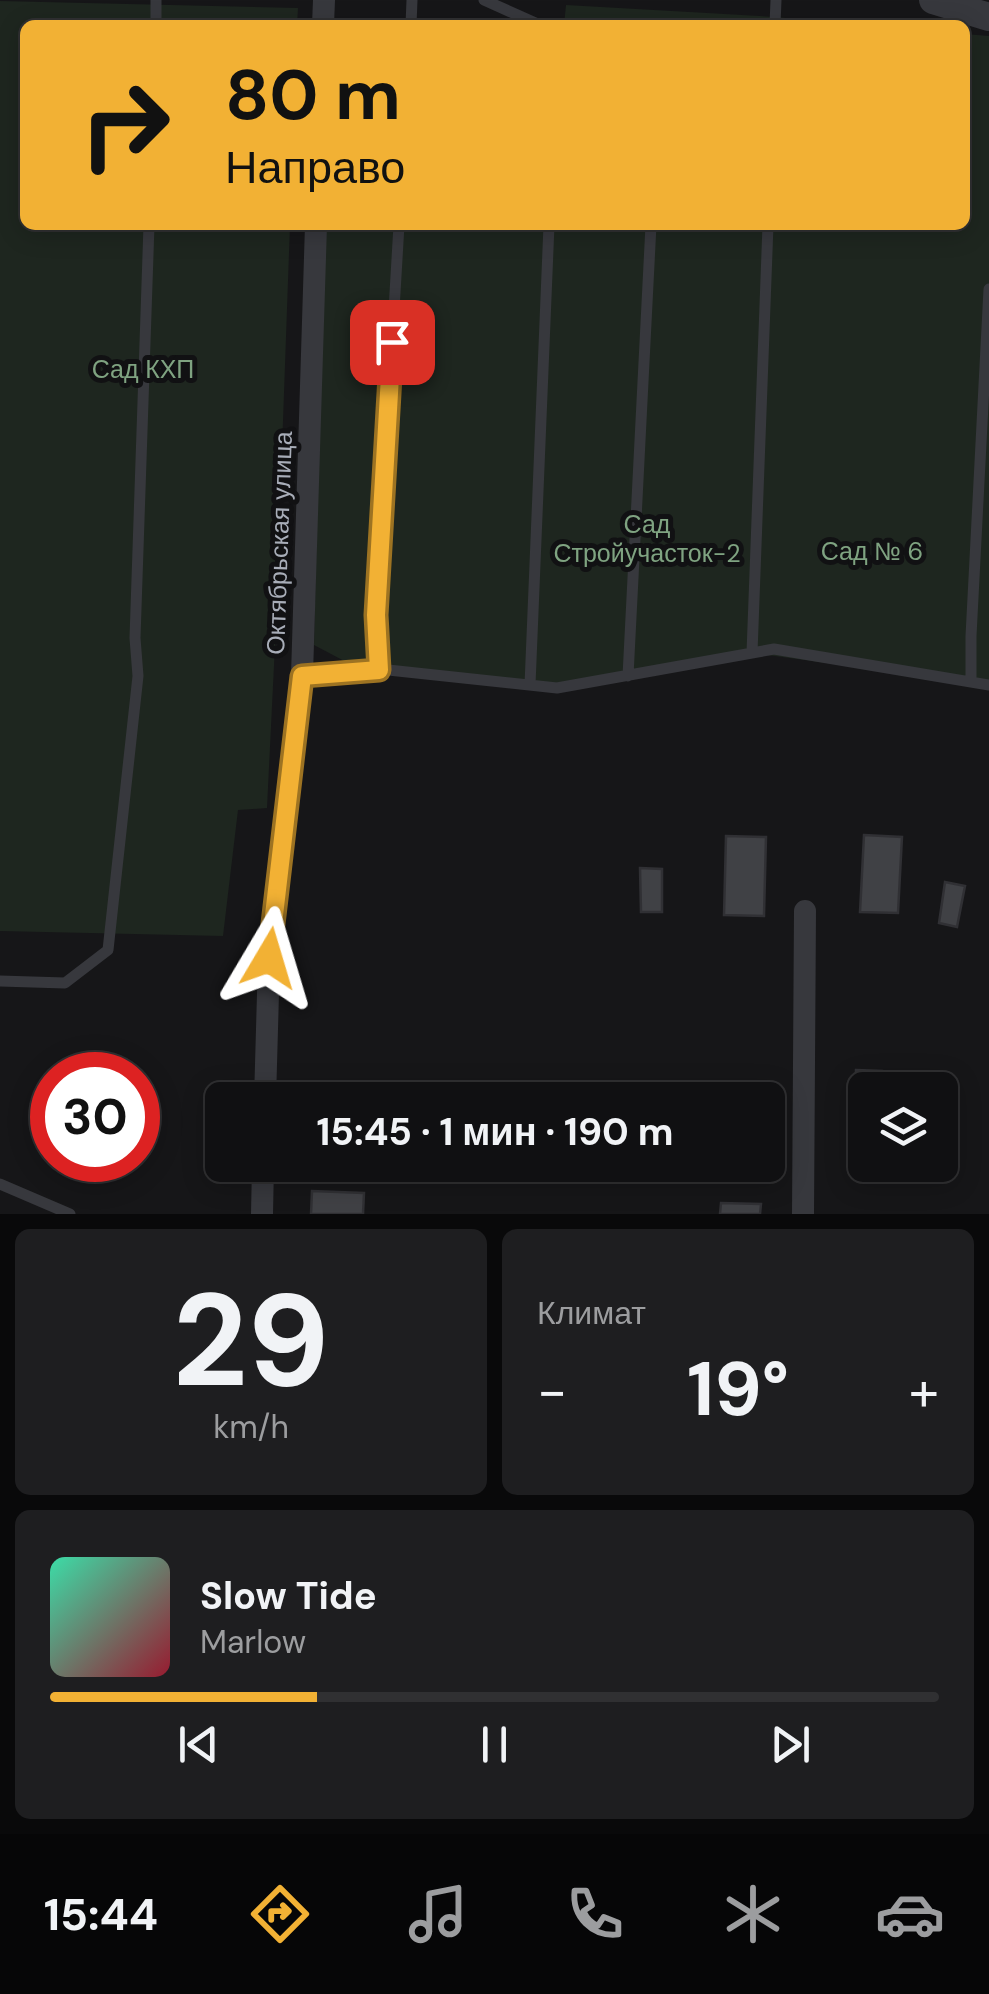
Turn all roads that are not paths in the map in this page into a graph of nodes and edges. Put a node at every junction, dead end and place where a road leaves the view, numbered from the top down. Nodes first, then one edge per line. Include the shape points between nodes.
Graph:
1 (484, 0) edge
2 (933, 0) edge
3 (989, 17) edge
4 (530, 20) edge
5 (149, 230) edge
6 (316, 230) edge
7 (399, 230) edge
8 (549, 230) edge
9 (650, 230) edge
10 (768, 230) edge
11 (989, 290) edge
12 (752, 653) junction
13 (379, 670) junction
14 (302, 676) junction
15 (628, 676) junction
16 (971, 682) junction
17 (530, 685) junction
18 (989, 685) edge
19 (805, 911) dead end
20 (0, 980) edge
21 (266, 1082) edge
22 (263, 1182) edge
23 (0, 1184) edge
24 (70, 1214) edge
25 (262, 1214) edge
26 (803, 1214) edge

1 - 4 lane
2 - 3 street
5 - 20 lane via 138,676 108,950 65,983
6 - 14 street, Октябрьская улица
7 - 13 lane via 376,615
8 - 17 lane
9 - 15 lane
10 - 12 lane
11 - 16 lane
12 - 15 lane
12 - 16 lane via 774,649
13 - 14 lane
13 - 17 lane
14 - 21 street, Октябрьская улица via 269,958
15 - 17 lane via 557,688
16 - 18 lane
19 - 26 street
22 - 25 street
23 - 24 lane

